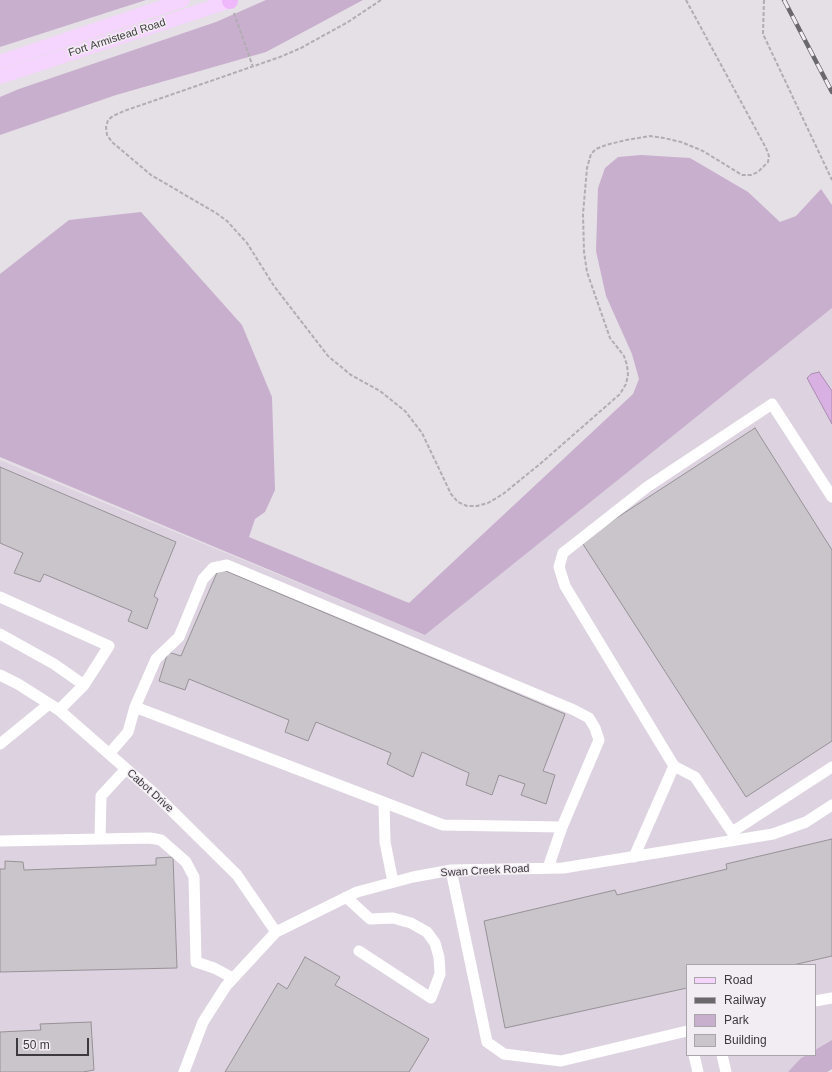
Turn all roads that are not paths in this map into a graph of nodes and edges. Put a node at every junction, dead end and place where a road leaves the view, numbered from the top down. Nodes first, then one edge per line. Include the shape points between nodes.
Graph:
1 (183, 0) edge
2 (231, 0) edge
3 (0, 62) edge
4 (0, 77) edge
5 (832, 497) edge
6 (0, 597) edge
7 (0, 634) edge
8 (0, 675) edge
9 (84, 685) junction
10 (54, 707) junction
11 (135, 707) junction
12 (0, 744) edge
13 (109, 754) junction
14 (674, 766) junction
15 (832, 768) edge
16 (126, 769) junction
17 (384, 802) junction
18 (832, 805) edge
19 (562, 827) junction
20 (735, 836) junction
21 (100, 839) junction
22 (0, 841) edge
23 (634, 857) junction
24 (548, 868) junction
25 (451, 870) junction
26 (393, 882) junction
27 (346, 897) junction
28 (276, 932) junction
29 (359, 951) dead end
30 (233, 978) junction
31 (832, 997) edge
32 (816, 1001) edge
33 (686, 1031) edge
34 (694, 1056) edge
35 (722, 1056) edge
36 (184, 1072) edge
37 (698, 1072) edge
38 (726, 1072) edge

1 - 3 main road, Fort Armistead Road
2 - 4 main road, Fort Armistead Road
5 - 14 street via 772,404 647,487 563,553 559,567 565,586
6 - 9 street via 109,646
7 - 9 street via 54,664
8 - 10 street, Cabot Drive
9 - 10 street
10 - 12 street
10 - 13 street, Cabot Drive
11 - 13 street via 128,732
11 - 17 street
11 - 19 street via 156,659 179,637 203,579 213,568 227,565 589,718 599,740
13 - 16 street, Cabot Drive
14 - 20 street via 695,777
14 - 23 street
15 - 20 street
16 - 21 street via 100,796
16 - 28 street, Cabot Drive via 237,875
17 - 19 street via 443,824
17 - 26 street via 385,842
18 - 20 street, Swan Creek Road via 806,822 773,834
19 - 24 street
20 - 23 street, Swan Creek Road
21 - 22 street
21 - 30 street via 161,840 186,862 194,876 196,962
23 - 24 street, Swan Creek Road
24 - 25 street, Swan Creek Road
25 - 26 street, Swan Creek Road
25 - 33 street via 487,1042 504,1054 561,1061
26 - 27 street, Swan Creek Road
27 - 28 street, Swan Creek Road
27 - 29 street via 370,919 393,918 411,923 427,932 435,943 439,957 440,974 431,998
28 - 30 street
30 - 36 street via 203,1022
31 - 32 street
34 - 37 street
35 - 38 street

